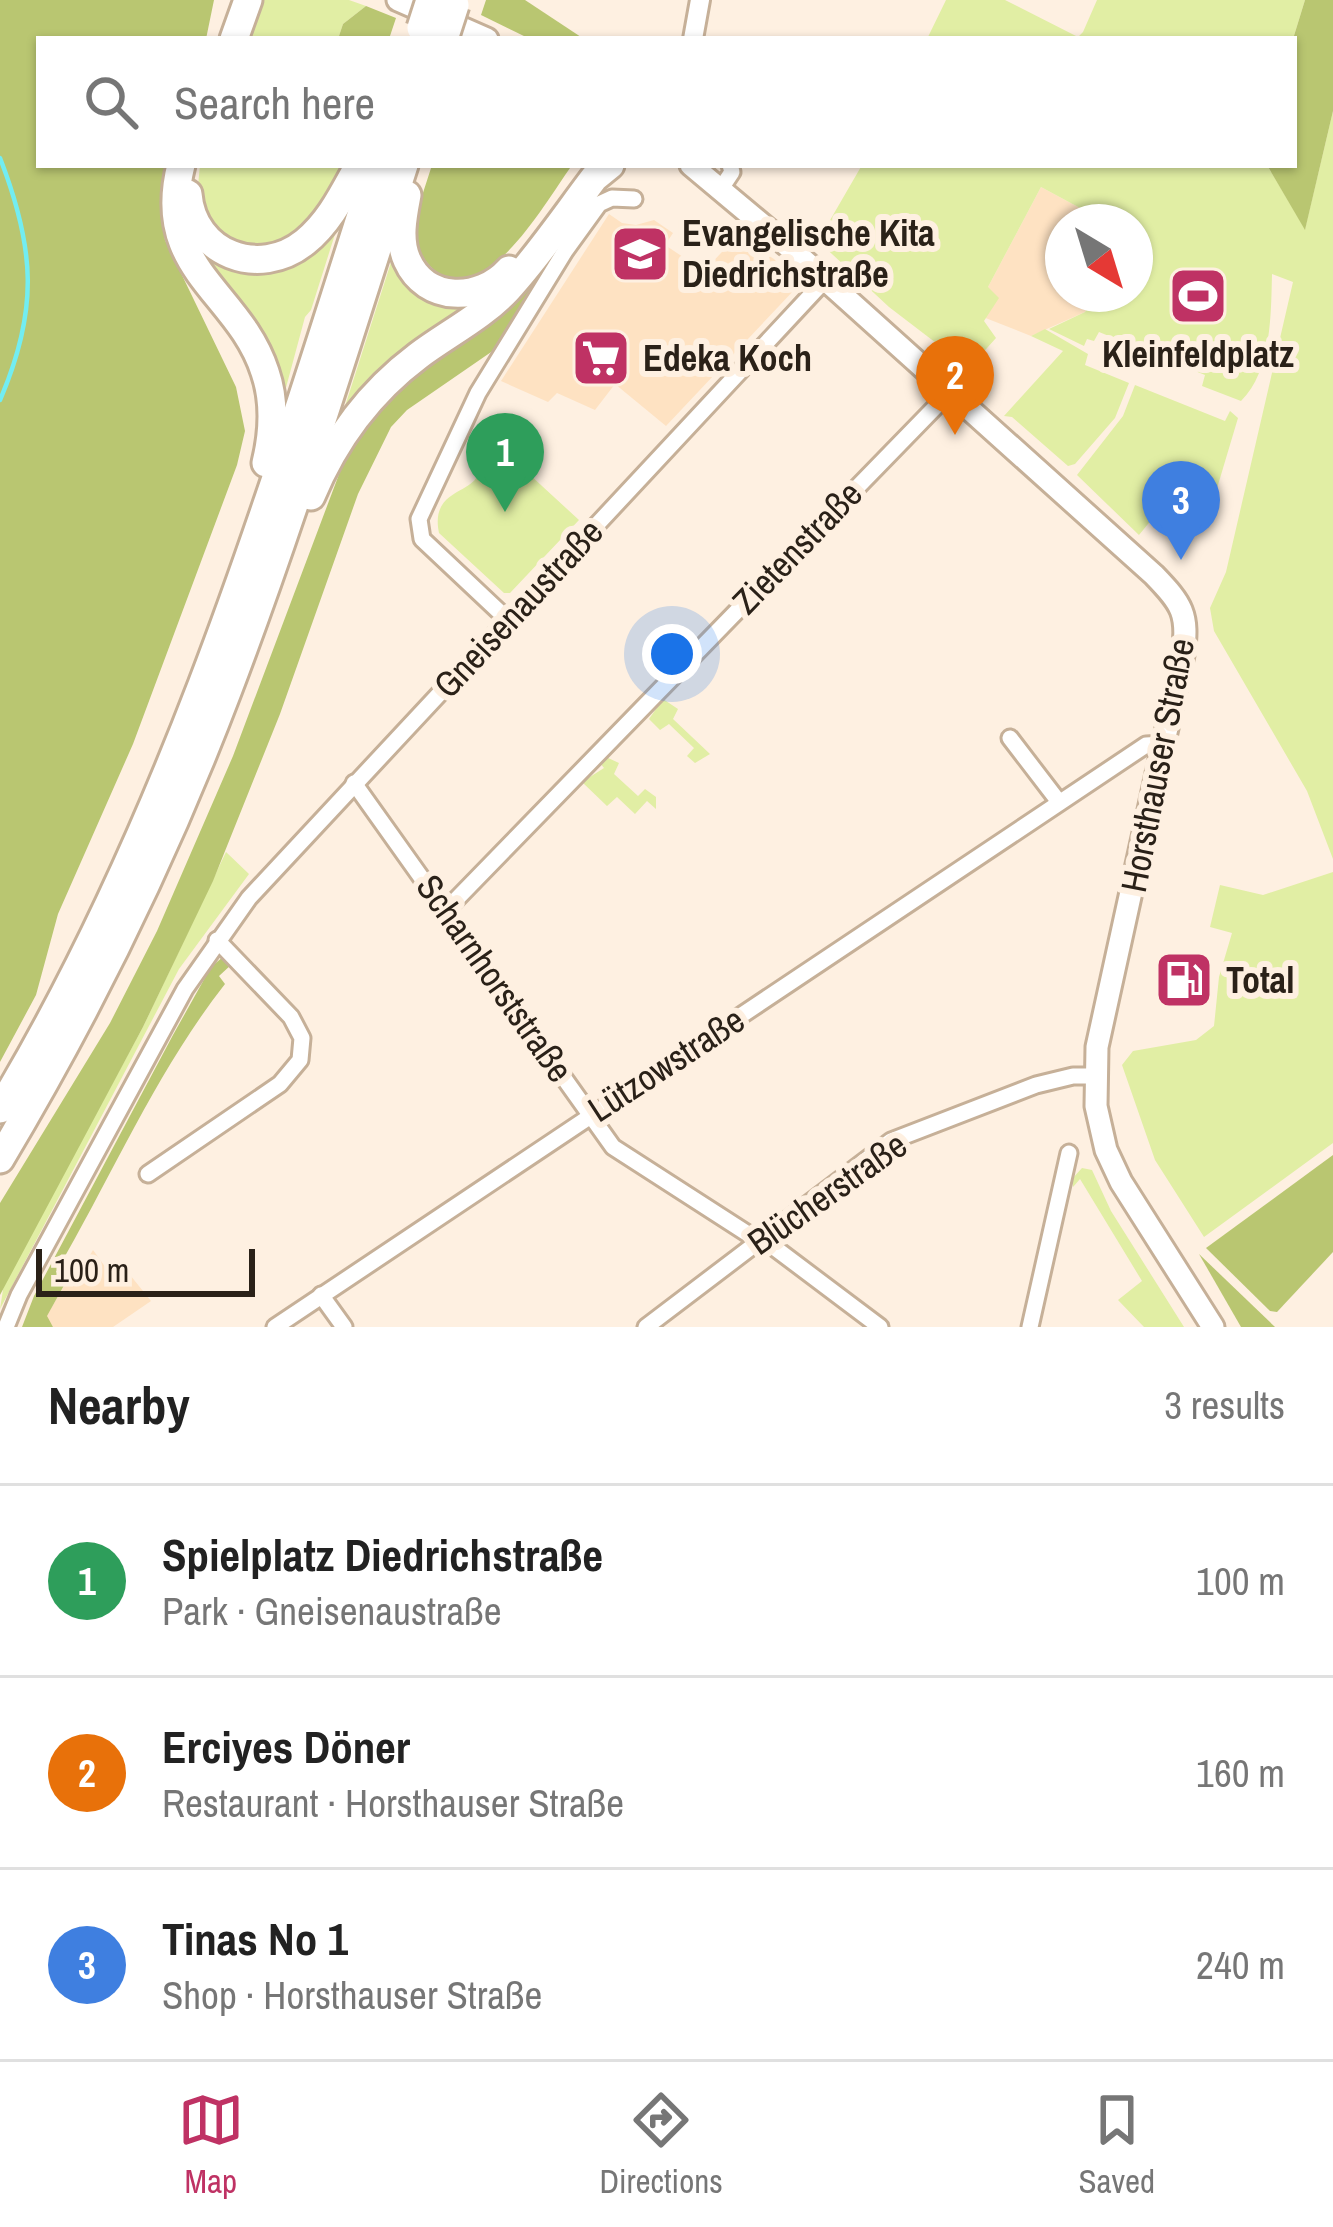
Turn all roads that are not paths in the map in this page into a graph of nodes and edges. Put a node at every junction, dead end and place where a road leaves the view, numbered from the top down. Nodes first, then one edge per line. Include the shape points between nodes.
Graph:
1 (229, 0) edge
2 (248, 0) edge
3 (398, 0) edge
4 (700, 0) edge
5 (447, 2) edge
6 (428, 35) edge
7 (221, 36) edge
8 (235, 36) edge
9 (480, 36) edge
10 (697, 36) edge
11 (181, 168) edge
12 (191, 168) edge
13 (356, 168) edge
14 (376, 168) edge
15 (403, 168) edge
16 (416, 168) edge
17 (583, 168) edge
18 (606, 168) edge
19 (694, 168) edge
20 (731, 168) edge
21 (720, 190) junction
22 (634, 199) dead end
23 (824, 281) junction
24 (949, 393) junction
25 (240, 582) junction
26 (258, 606) junction
27 (507, 620) junction
28 (1010, 738) dead end
29 (1163, 744) junction
30 (354, 783) junction
31 (1059, 802) junction
32 (447, 909) junction
33 (217, 940) junction
34 (1096, 1076) junction
35 (0, 1109) edge
36 (590, 1114) junction
37 (1069, 1153) dead end
38 (0, 1159) edge
39 (148, 1174) dead end
40 (761, 1239) junction
41 (321, 1295) junction
42 (6, 1327) edge
43 (275, 1327) edge
44 (344, 1327) edge
45 (646, 1327) edge
46 (880, 1327) edge
47 (1030, 1327) edge
48 (1213, 1327) edge

1 - 7 highway
2 - 8 highway
3 - 9 main road
4 - 10 street
5 - 6 highway, bridge
11 - 25 highway via 180,236 265,370 272,406 270,447 232,568
12 - 13 highway via 192,218 214,248 267,260 322,225
14 - 25 highway
15 - 26 highway
16 - 17 highway via 402,220 405,256 428,285 469,294 502,278
18 - 26 highway via 508,289 368,402 314,490 281,581
19 - 21 main road, Horsthauser Straße
20 - 21 street
21 - 23 main road, Horsthauser Straße
22 - 27 street via 599,204 565,251 478,393 419,519 422,539
23 - 24 main road, Horsthauser Straße
23 - 27 street, Gneisenaustraße
24 - 29 main road, Horsthauser Straße via 1178,602 1187,627
24 - 32 street, Zietenstraße
25 - 35 highway via 133,852
26 - 38 highway via 136,907
27 - 30 street, Gneisenaustraße
28 - 31 street
29 - 31 street, Lützowstraße via 1146,745
29 - 34 main road, Horsthauser Straße
30 - 32 street, Scharnhorststraße
30 - 33 street, Gneisenaustraße
31 - 36 street, Lützowstraße
32 - 36 street, Scharnhorststraße
33 - 39 street via 297,1028 300,1060 280,1084
33 - 42 street, Gneisenaustraße
34 - 40 street, Blücherstraße via 1036,1085 891,1141
34 - 48 main road, Horsthauser Straße via 1106,1150
36 - 40 street, Scharnhorststraße via 613,1147
36 - 41 street, Lützowstraße
37 - 47 street
40 - 45 street, Blücherstraße
40 - 46 street, Scharnhorststraße
41 - 43 street, Lützowstraße
41 - 44 street

